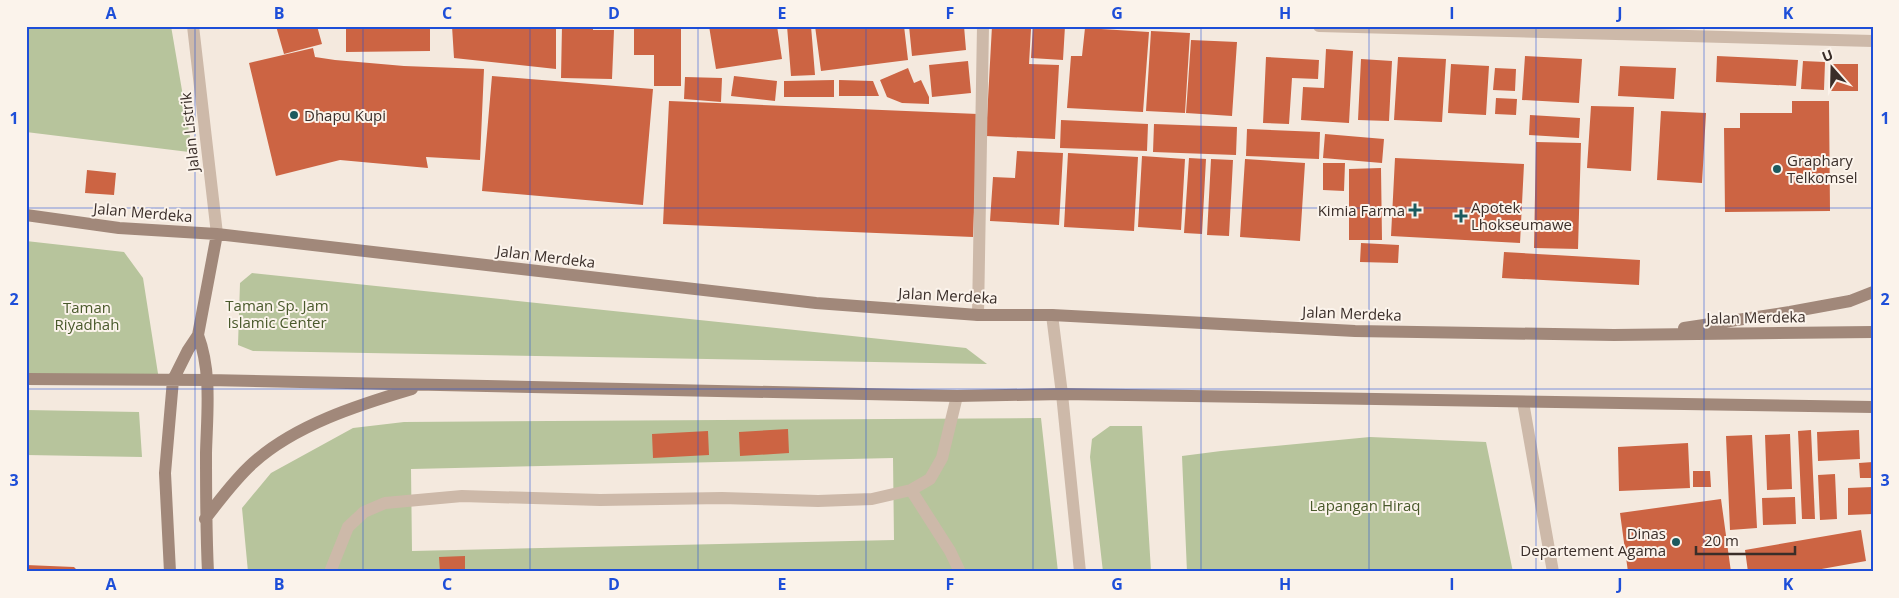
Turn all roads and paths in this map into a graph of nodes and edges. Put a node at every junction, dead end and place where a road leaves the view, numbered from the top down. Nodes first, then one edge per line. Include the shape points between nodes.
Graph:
1 (193, 26) edge
2 (983, 26) edge
3 (1319, 26) edge
4 (1873, 41) edge
5 (26, 215) edge
6 (217, 234) junction
7 (1873, 292) edge
8 (978, 315) junction
9 (1052, 315) junction
10 (1873, 332) edge
11 (198, 335) junction
12 (1614, 336) junction
13 (26, 378) edge
14 (174, 380) junction
15 (208, 380) junction
16 (424, 385) junction
17 (1062, 394) junction
18 (957, 396) junction
19 (1523, 402) junction
20 (1873, 407) edge
21 (911, 490) junction
22 (205, 519) junction
23 (170, 572) edge
24 (208, 572) edge
25 (330, 572) edge
26 (960, 572) edge
27 (1080, 572) edge
28 (1554, 572) edge

1 - 6 street, Jalan Listrik
2 - 8 street
3 - 4 street
5 - 6 main road, Jalan Merdeka via 119,228
6 - 8 main road, Jalan Merdeka via 816,303
6 - 11 main road
7 - 12 main road via 1850,301 1726,323
8 - 9 main road, Jalan Merdeka
9 - 12 main road, Jalan Merdeka via 1355,331
9 - 17 street
10 - 12 main road, Jalan Merdeka
11 - 14 main road
11 - 15 main road
13 - 14 main road
14 - 15 main road
14 - 23 main road via 165,473
15 - 16 main road
15 - 22 main road
16 - 18 main road
16 - 22 main road via 357,405 281,443 234,481
17 - 18 main road
17 - 19 main road
17 - 27 street
18 - 21 street via 942,458 930,479
19 - 20 main road
19 - 28 street
21 - 25 street via 872,499 818,501 462,496 385,503 364,512 348,527
21 - 26 street
22 - 24 main road

